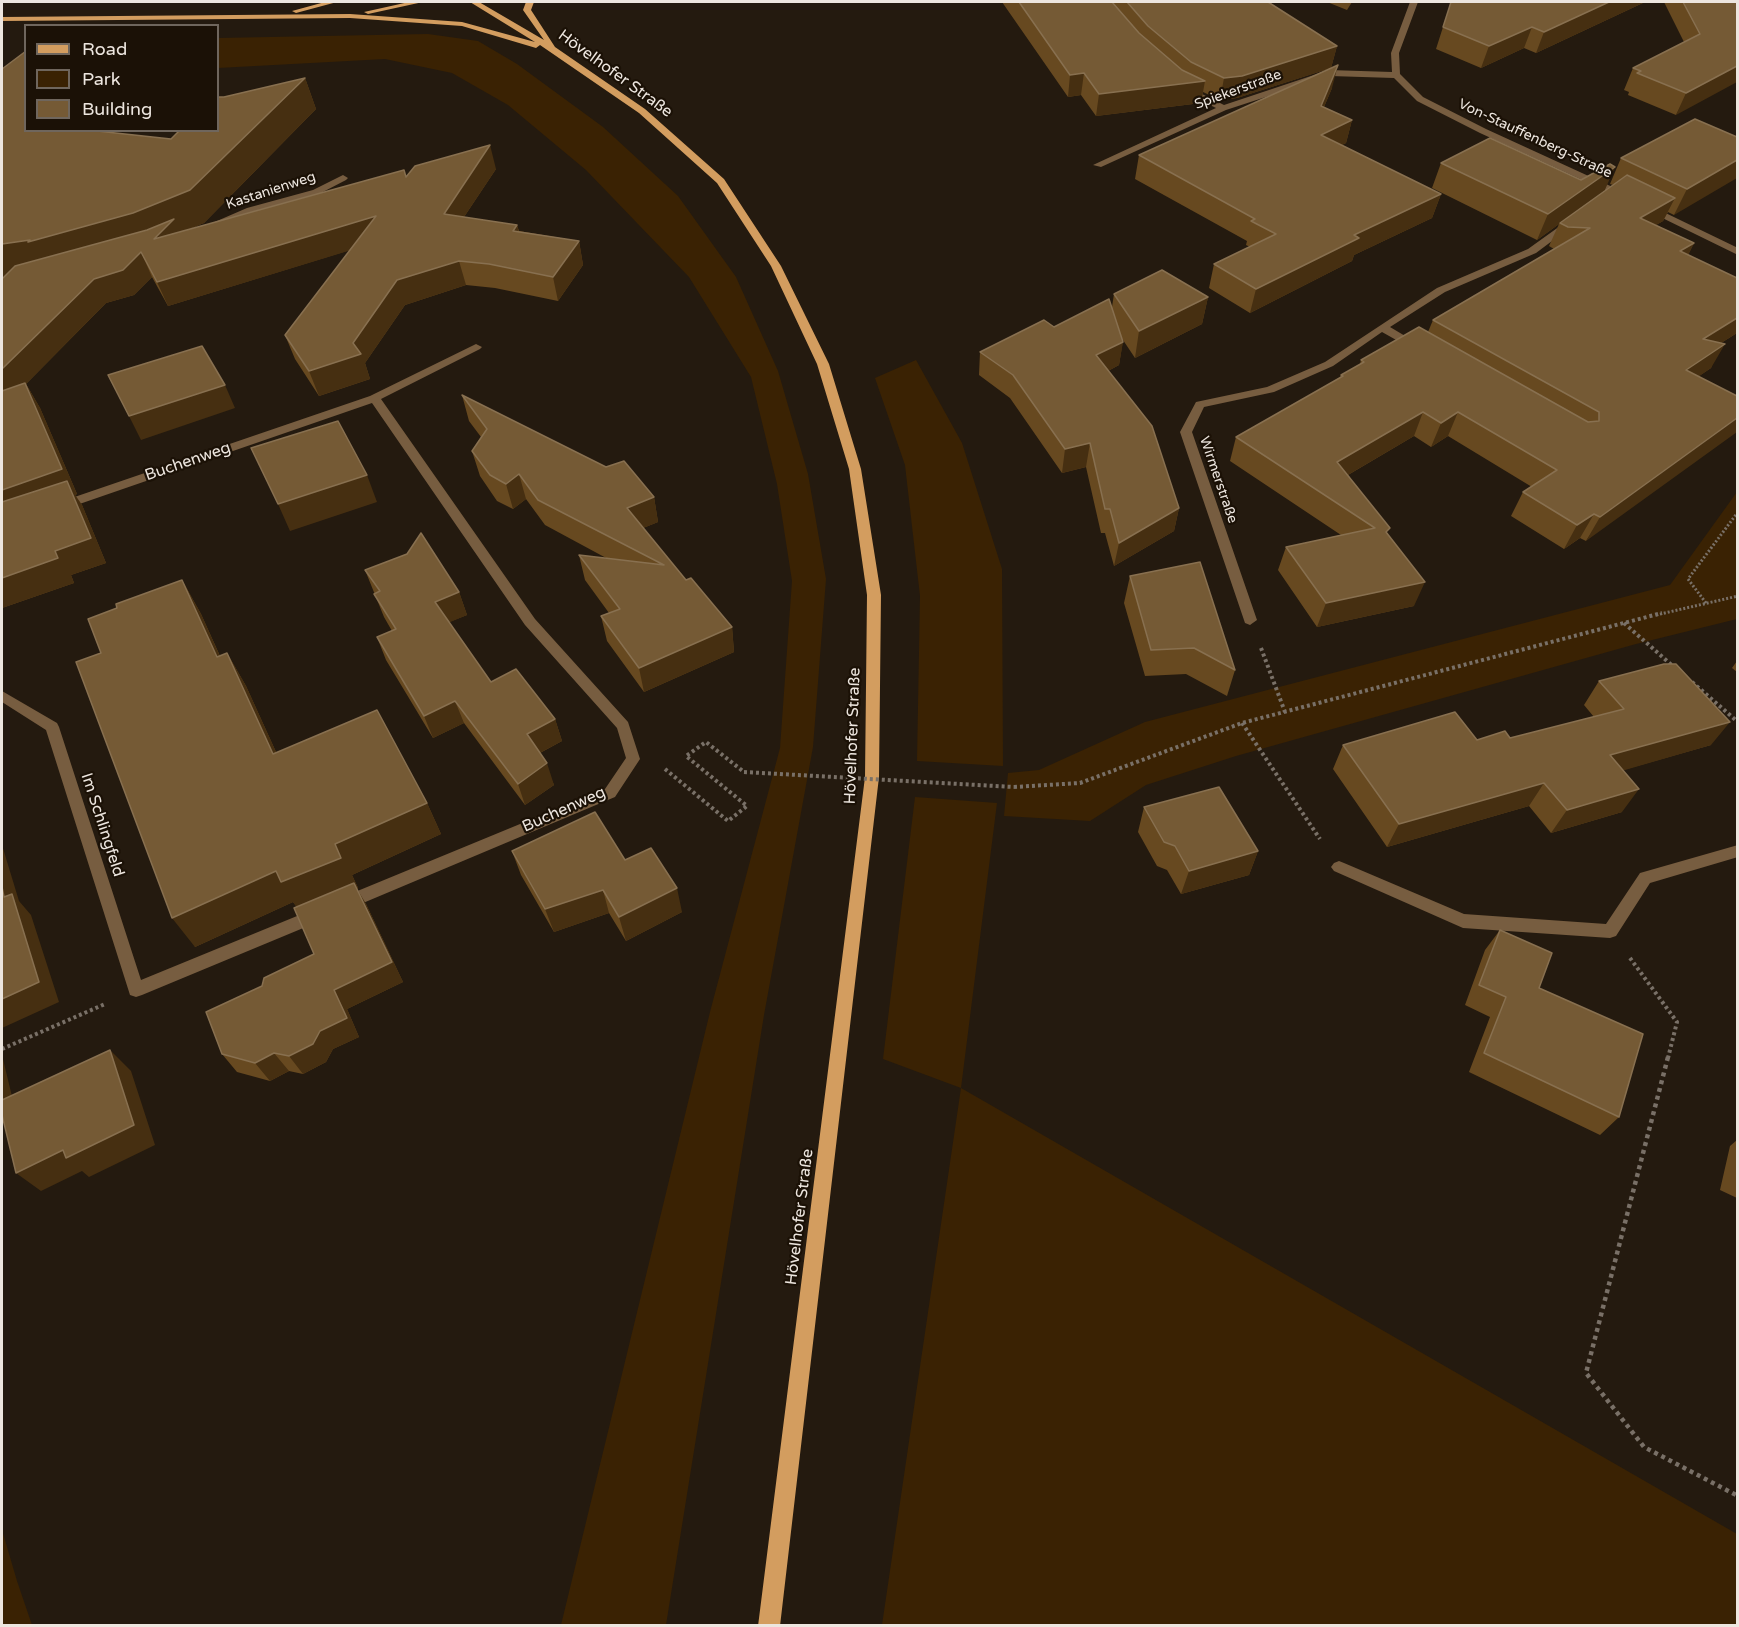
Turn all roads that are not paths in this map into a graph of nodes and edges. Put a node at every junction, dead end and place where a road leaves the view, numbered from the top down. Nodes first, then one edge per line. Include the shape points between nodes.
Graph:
1 (331, 2) edge
2 (419, 2) edge
3 (474, 2) edge
4 (530, 2) edge
5 (1414, 2) edge
6 (350, 16) junction
7 (271, 18) junction
8 (2, 19) edge
9 (556, 51) junction
10 (1396, 75) junction
11 (1174, 81) edge
12 (1223, 108) junction
13 (1098, 165) dead end
14 (344, 178) dead end
15 (1578, 218) edge
16 (207, 228) edge
17 (1737, 252) edge
18 (1382, 327) junction
19 (476, 347) dead end
20 (1432, 356) edge
21 (374, 398) junction
22 (47, 511) edge
23 (1250, 620) road end
24 (2, 696) edge
25 (1737, 851) edge
26 (1339, 867) road end
27 (136, 990) joint
28 (769, 1626) edge

1 - 7 main road
2 - 6 main road
3 - 9 main road, Hövelhofer Straße
4 - 9 main road via 527,10
5 - 10 street via 1395,53
6 - 7 main road
6 - 9 main road via 462,24
7 - 8 main road
9 - 28 main road, Hövelhofer Straße via 642,111 721,181 776,266 823,364 855,469 874,595 872,777
10 - 12 street, Spiekerstraße via 1329,72
10 - 17 street, Von-Stauffenberg-Straße via 1420,99 1611,195
11 - 12 street
12 - 13 street, Spiekerstraße
14 - 16 street, Kastanienweg via 316,192 250,210
15 - 18 street, Wirmerstraße via 1532,251 1441,290
18 - 20 street
18 - 23 street, Wirmerstraße via 1329,364 1270,390 1200,404 1186,432
19 - 21 street, Buchenweg
21 - 22 street, Buchenweg
21 - 27 street, Buchenweg via 530,622 623,726 633,759 610,793
24 - 27 street, Im Schlingfeld via 52,727
25 - 26 street via 1645,878 1610,931 1463,921

